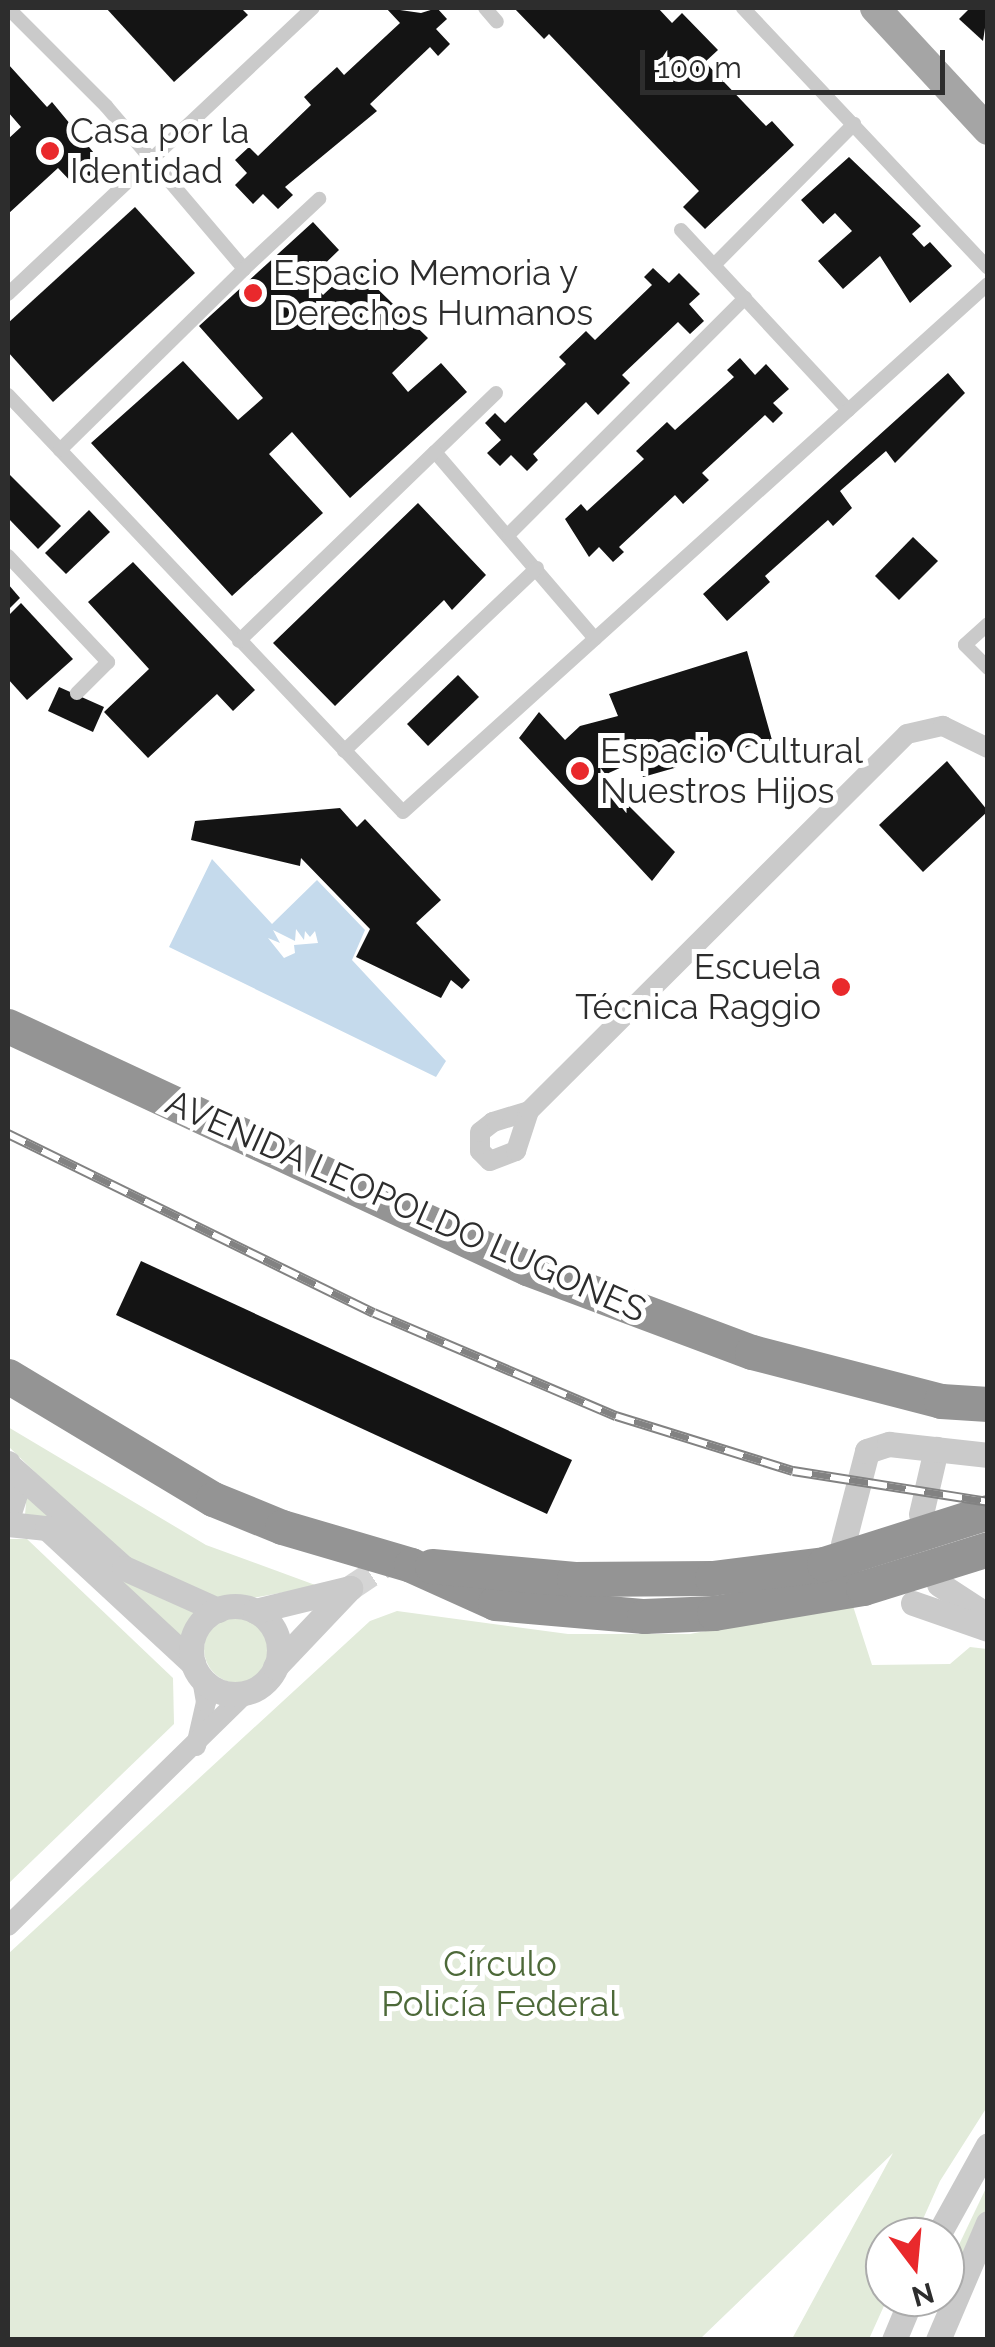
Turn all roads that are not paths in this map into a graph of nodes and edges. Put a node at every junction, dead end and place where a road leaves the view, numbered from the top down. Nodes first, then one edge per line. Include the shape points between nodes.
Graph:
1 (8, 8) edge
2 (313, 8) edge
3 (485, 8) edge
4 (742, 8) edge
5 (875, 8) edge
6 (497, 22) dead end
7 (984, 119) edge
8 (854, 124) junction
9 (152, 159) junction
10 (319, 199) dead end
11 (681, 230) dead end
12 (714, 265) junction
13 (988, 268) edge
14 (244, 269) junction
15 (988, 284) edge
16 (8, 294) edge
17 (746, 298) junction
18 (496, 393) dead end
19 (8, 394) edge
20 (848, 410) junction
21 (60, 450) junction
22 (435, 452) junction
23 (508, 534) junction
24 (8, 556) edge
25 (537, 568) junction
26 (988, 624) edge
27 (595, 639) junction
28 (239, 641) junction
29 (988, 668) edge
30 (77, 693) dead end
31 (988, 748) edge
32 (344, 750) junction
33 (8, 1026) edge
34 (529, 1111) dead end
35 (8, 1376) edge
36 (988, 1404) edge
37 (936, 1449) junction
38 (988, 1456) edge
39 (10, 1466) edge
40 (988, 1512) edge
41 (921, 1514) dead end
42 (8, 1515) edge
43 (8, 1524) edge
44 (843, 1544) dead end
45 (988, 1549) edge
46 (411, 1565) junction
47 (939, 1584) dead end
48 (913, 1603) dead end
49 (218, 1610) junction
50 (255, 1611) junction
51 (988, 1616) edge
52 (988, 1629) edge
53 (276, 1667) junction
54 (197, 1671) junction
55 (247, 1692) junction
56 (194, 1749) junction
57 (8, 1926) edge
58 (988, 2145) edge
59 (948, 2217) edge
60 (988, 2222) edge
61 (938, 2340) edge

1 - 9 street
2 - 9 street
3 - 6 street
4 - 8 street
5 - 7 main road
8 - 12 street
8 - 13 street
9 - 14 street
9 - 16 street
10 - 14 street
11 - 12 street
12 - 17 street
14 - 21 street
15 - 20 street
17 - 20 street
17 - 23 street
18 - 22 street
19 - 21 street
20 - 27 street
21 - 28 street
22 - 23 street
22 - 28 street
23 - 25 street
24 - 30 street via 108,662
25 - 27 street
25 - 32 street
26 - 29 street via 965,644
27 - 32 street via 403,812
28 - 32 street
31 - 34 street via 943,726 918,730 892,746
33 - 36 highway, AVENIDA LEOPOLDO LUGONES via 527,1268 752,1352 942,1401
35 - 46 highway via 136,1458 282,1527
37 - 38 street
37 - 41 street
37 - 44 street via 889,1444 868,1451
39 - 42 street via 17,1488
39 - 49 street via 124,1568
40 - 46 highway via 824,1564 712,1578 574,1580
43 - 54 street via 47,1528
45 - 46 highway via 816,1598 644,1616 495,1602
47 - 51 street
48 - 52 street
49 - 50 street
49 - 54 street via 198,1626
50 - 53 street via 274,1629
50 - 53 street via 350,1588
53 - 55 street
54 - 55 street via 223,1692
54 - 56 street via 206,1702
55 - 56 street
56 - 57 street
58 - 59 street
60 - 61 street

